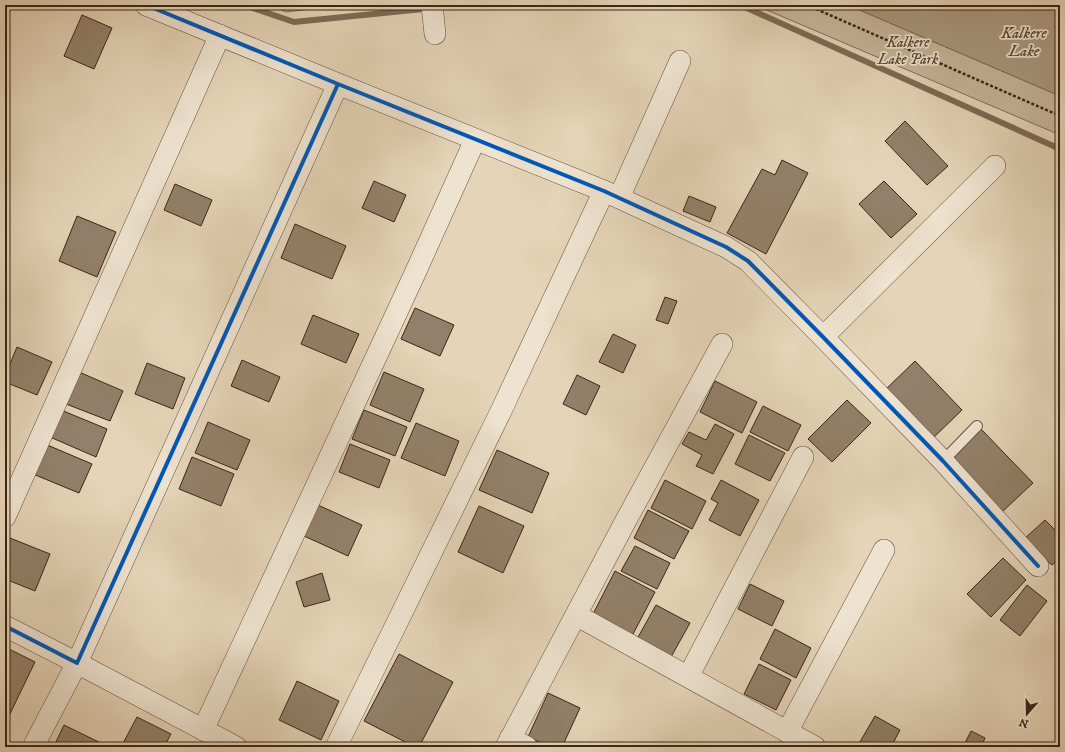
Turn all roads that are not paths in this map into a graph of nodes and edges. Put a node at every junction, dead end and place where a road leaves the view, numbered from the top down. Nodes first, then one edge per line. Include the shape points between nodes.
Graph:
1 (146, 5) edge
2 (220, 35) junction
3 (680, 61) dead end
4 (338, 84) junction
5 (475, 140) junction
6 (995, 166) dead end
7 (611, 195) junction
8 (822, 337) junction
9 (722, 344) dead end
10 (978, 426) dead end
11 (802, 457) dead end
12 (943, 461) junction
13 (5, 517) edge
14 (884, 550) dead end
15 (1038, 566) dead end
16 (576, 615) junction
17 (5, 626) edge
18 (77, 663) junction
19 (688, 676) junction
20 (203, 730) junction
21 (788, 732) junction
22 (514, 744) edge
23 (33, 747) edge
24 (236, 747) edge
25 (336, 747) edge
26 (815, 747) edge

1 - 2 street
2 - 4 street
2 - 13 street
3 - 7 street
4 - 5 street
4 - 18 street
5 - 7 street
5 - 20 street
6 - 8 street
7 - 8 street via 726,247 748,261
7 - 25 street via 501,411
8 - 12 street
9 - 16 street
10 - 12 lane
11 - 19 street
12 - 15 street
14 - 21 street
16 - 19 street
16 - 22 street
17 - 18 street
18 - 20 street
18 - 23 street
19 - 21 street
20 - 24 street
21 - 26 street

